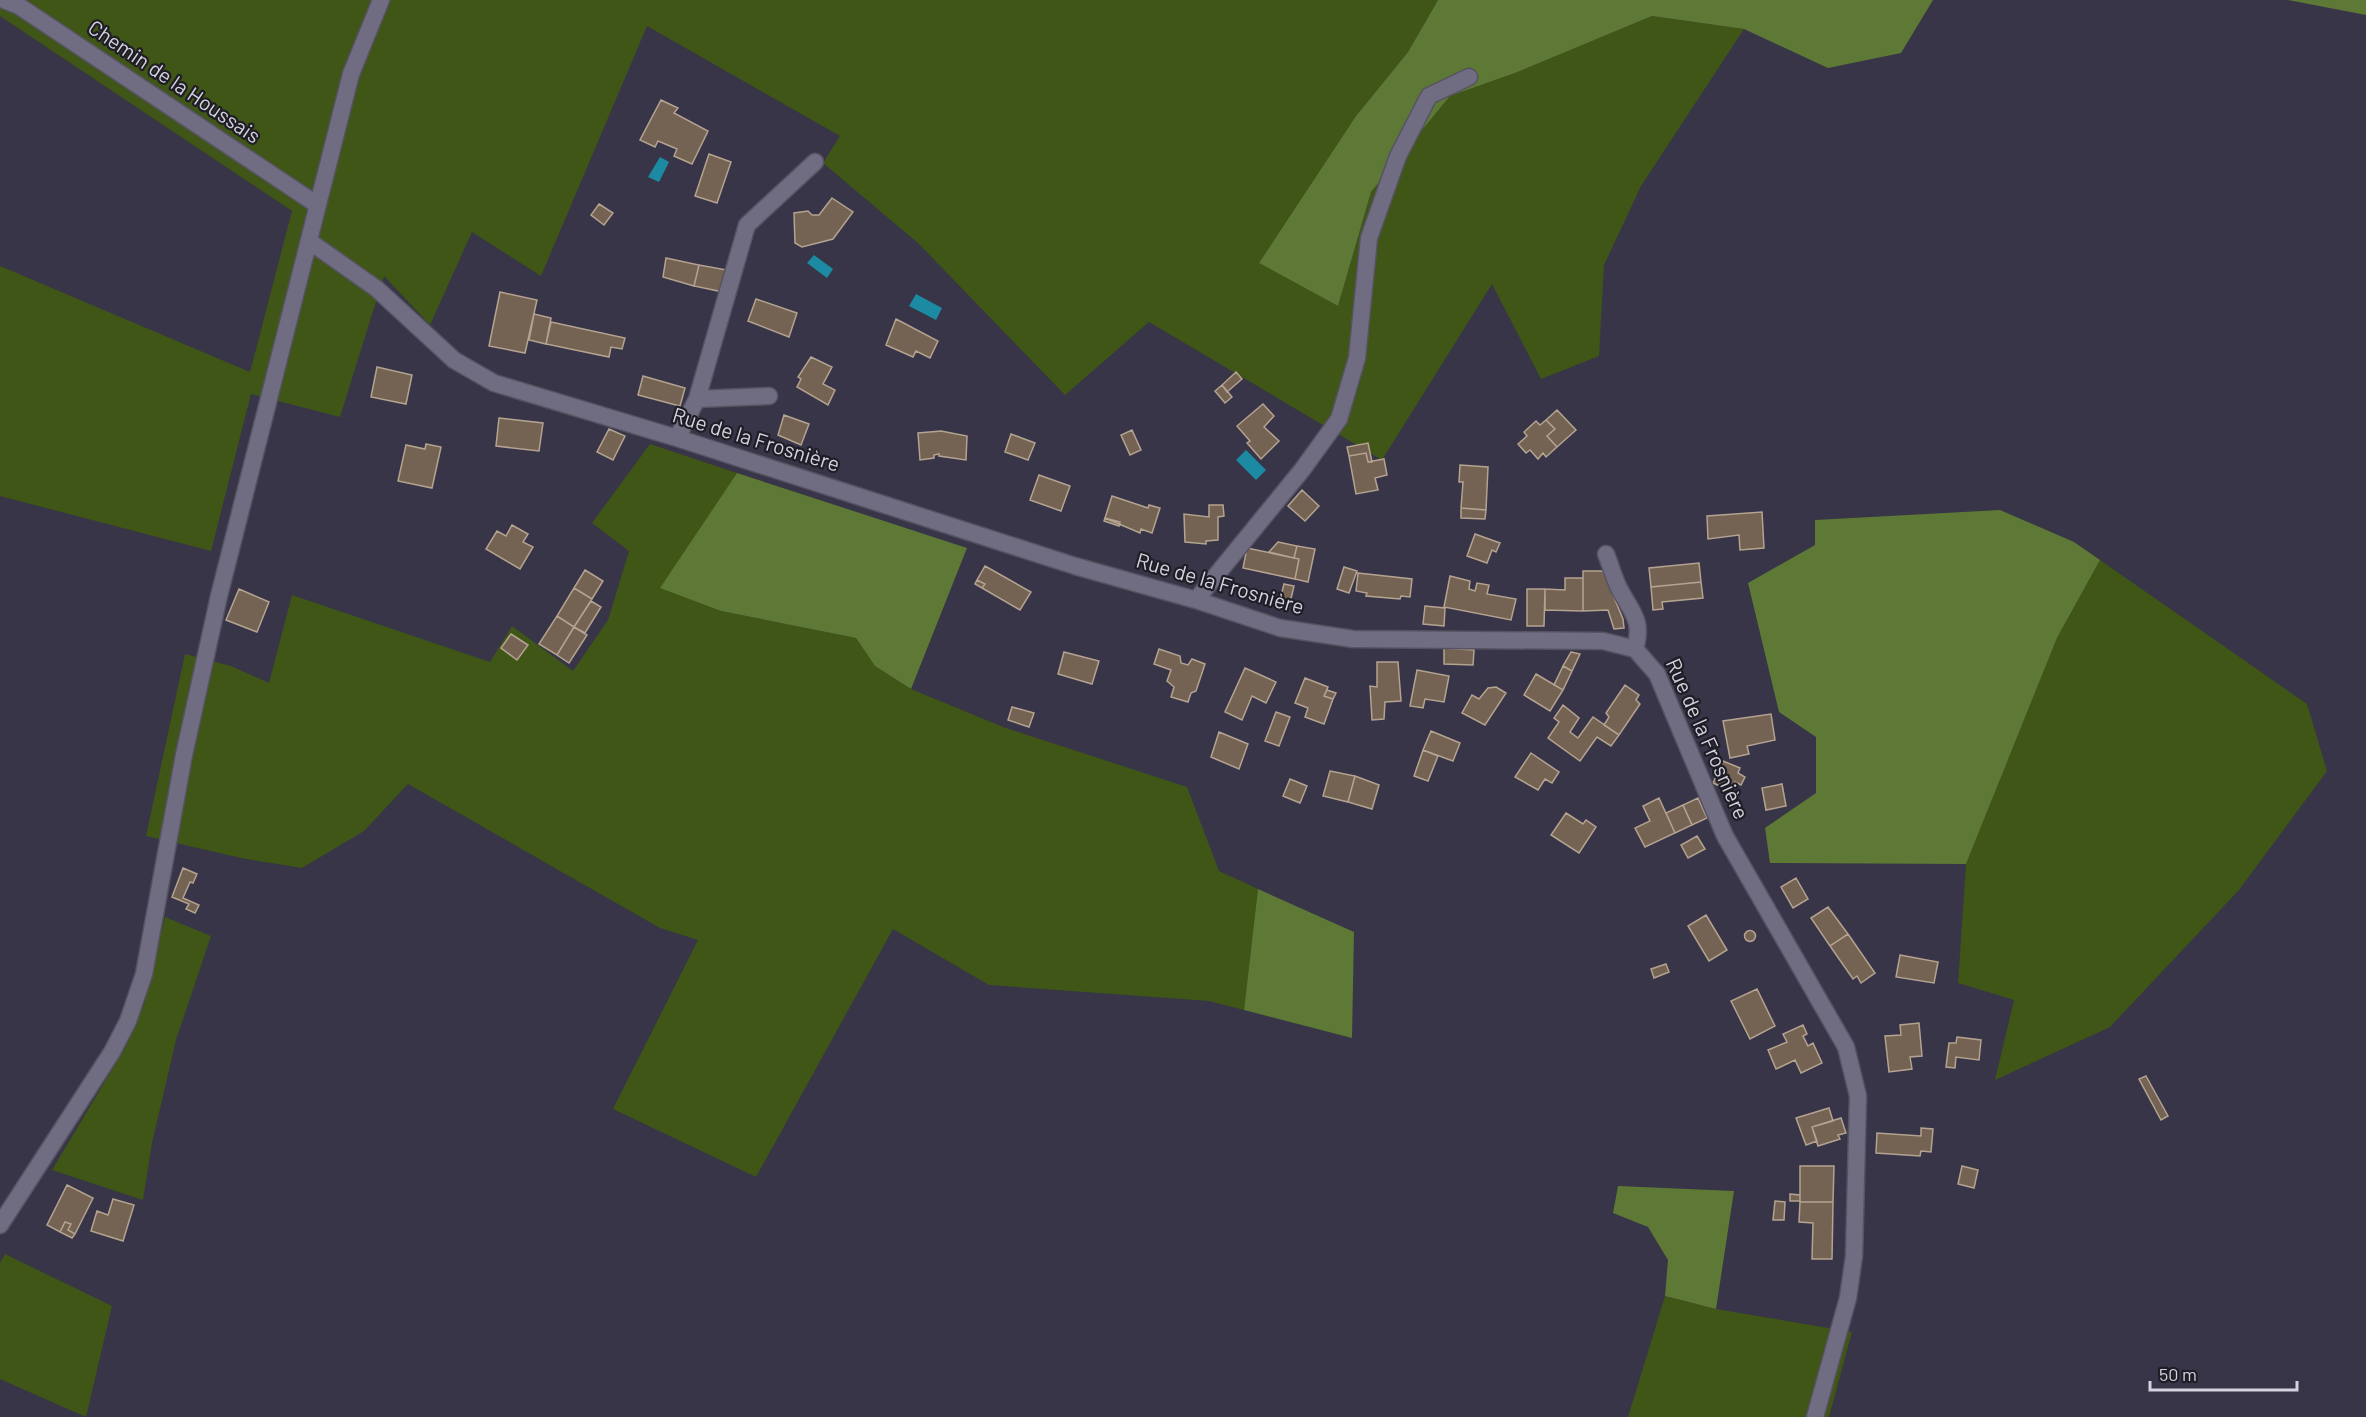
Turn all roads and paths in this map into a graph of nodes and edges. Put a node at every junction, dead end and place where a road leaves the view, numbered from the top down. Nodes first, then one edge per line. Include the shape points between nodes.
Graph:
1 (4, 0) edge
2 (381, 0) edge
3 (1469, 77) dead end
4 (815, 162) dead end
5 (316, 204) junction
6 (309, 241) junction
7 (770, 396) dead end
8 (697, 399) junction
9 (677, 438) junction
10 (1606, 554) dead end
11 (1196, 600) junction
12 (1635, 649) junction
13 (0, 1225) edge
14 (1815, 1417) edge

1 - 5 street, Chemin de la Houssais via 78,44
2 - 5 street via 351,74
3 - 11 street via 1429,96 1398,156 1370,238 1357,358 1339,419
4 - 8 street via 747,225
5 - 6 street
6 - 9 street, Rue de la Frosnière via 377,289 453,360 494,383
6 - 13 street via 219,596 184,755 144,974 128,1021 112,1052
7 - 8 street
8 - 9 street
9 - 11 street, Rue de la Frosnière via 1075,566
10 - 12 street via 1619,589 1635,616 1640,633
11 - 12 street, Rue de la Frosnière via 1280,628 1353,639 1603,641
12 - 14 street, Rue de la Frosnière via 1657,674 1725,836 1846,1047 1858,1096 1854,1256 1848,1298

